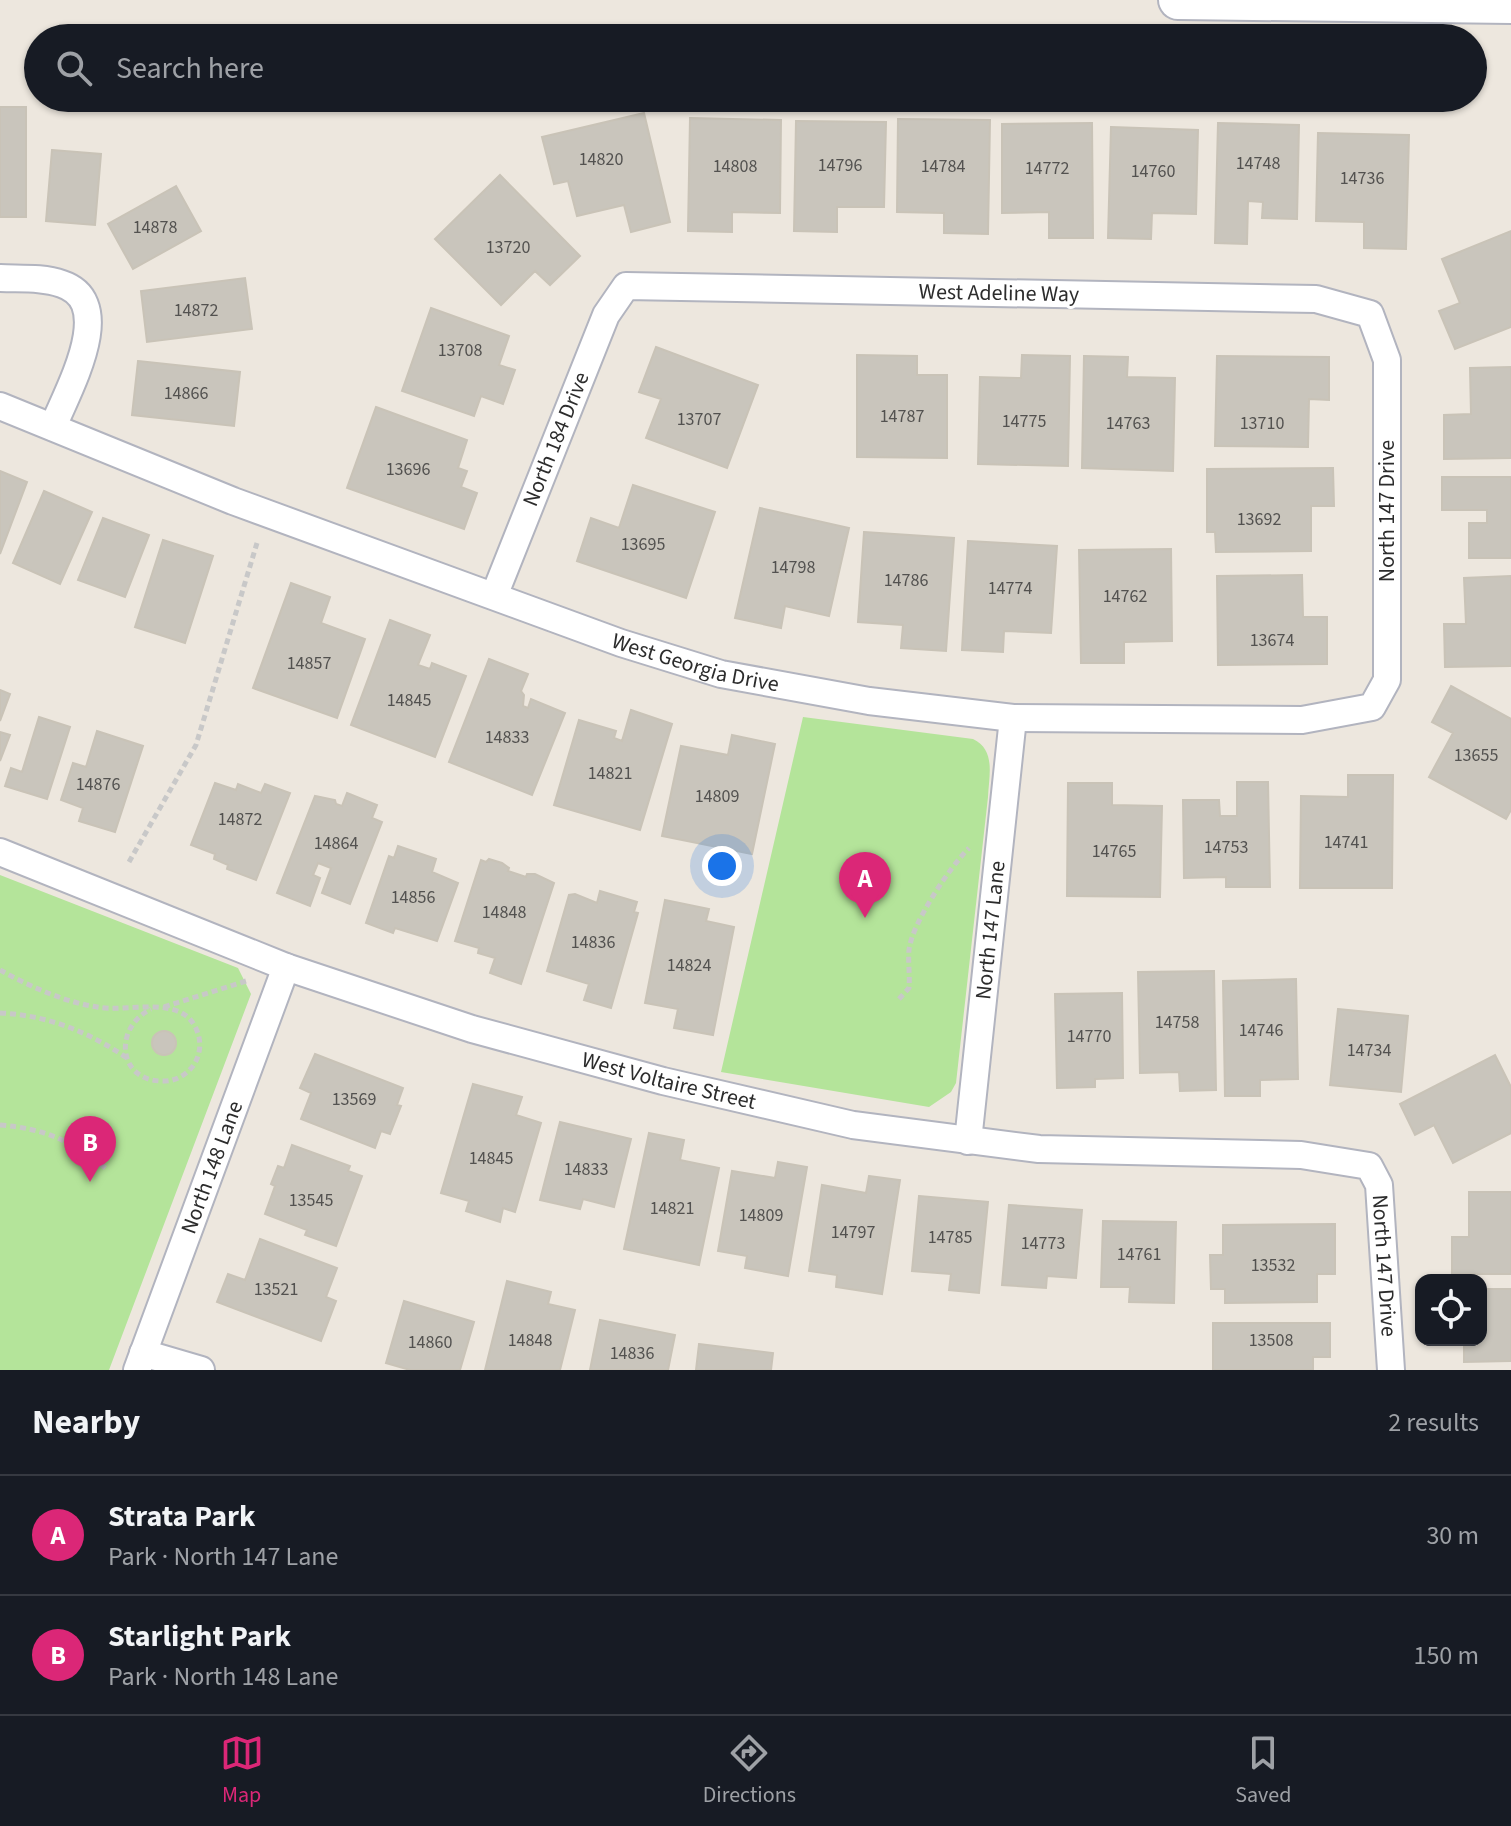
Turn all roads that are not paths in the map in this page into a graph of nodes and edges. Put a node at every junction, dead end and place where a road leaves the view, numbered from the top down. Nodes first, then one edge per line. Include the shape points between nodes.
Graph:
1 (1178, 0) edge
2 (1511, 4) edge
3 (0, 278) edge
4 (626, 286) joint
5 (1370, 314) joint
6 (0, 406) edge
7 (53, 427) junction
8 (494, 596) junction
9 (1372, 707) joint
10 (1013, 718) junction
11 (0, 852) edge
12 (286, 967) junction
13 (968, 1141) junction
14 (1369, 1166) joint
15 (140, 1361) edge
16 (201, 1370) edge
17 (1391, 1370) edge

1 - 2 main road
3 - 7 street via 64,284 87,310 87,340
4 - 5 street, West Adeline Way via 1316,299
4 - 8 street, North 184 Drive via 606,315
5 - 9 street, North 147 Drive via 1387,360 1387,680
6 - 7 street, West Georgia Drive
7 - 8 street, West Georgia Drive via 233,501
8 - 10 street, West Georgia Drive via 721,674 869,701
9 - 10 street, West Georgia Drive via 1302,720
10 - 13 street, North 147 Lane
11 - 12 street, West Voltaire Street
12 - 13 street, West Voltaire Street via 472,1029 663,1081 853,1125
12 - 15 street, North 148 Lane
13 - 14 street, West Voltaire Street via 1039,1149 1301,1155
14 - 17 street, North 147 Drive via 1379,1185
15 - 16 street

